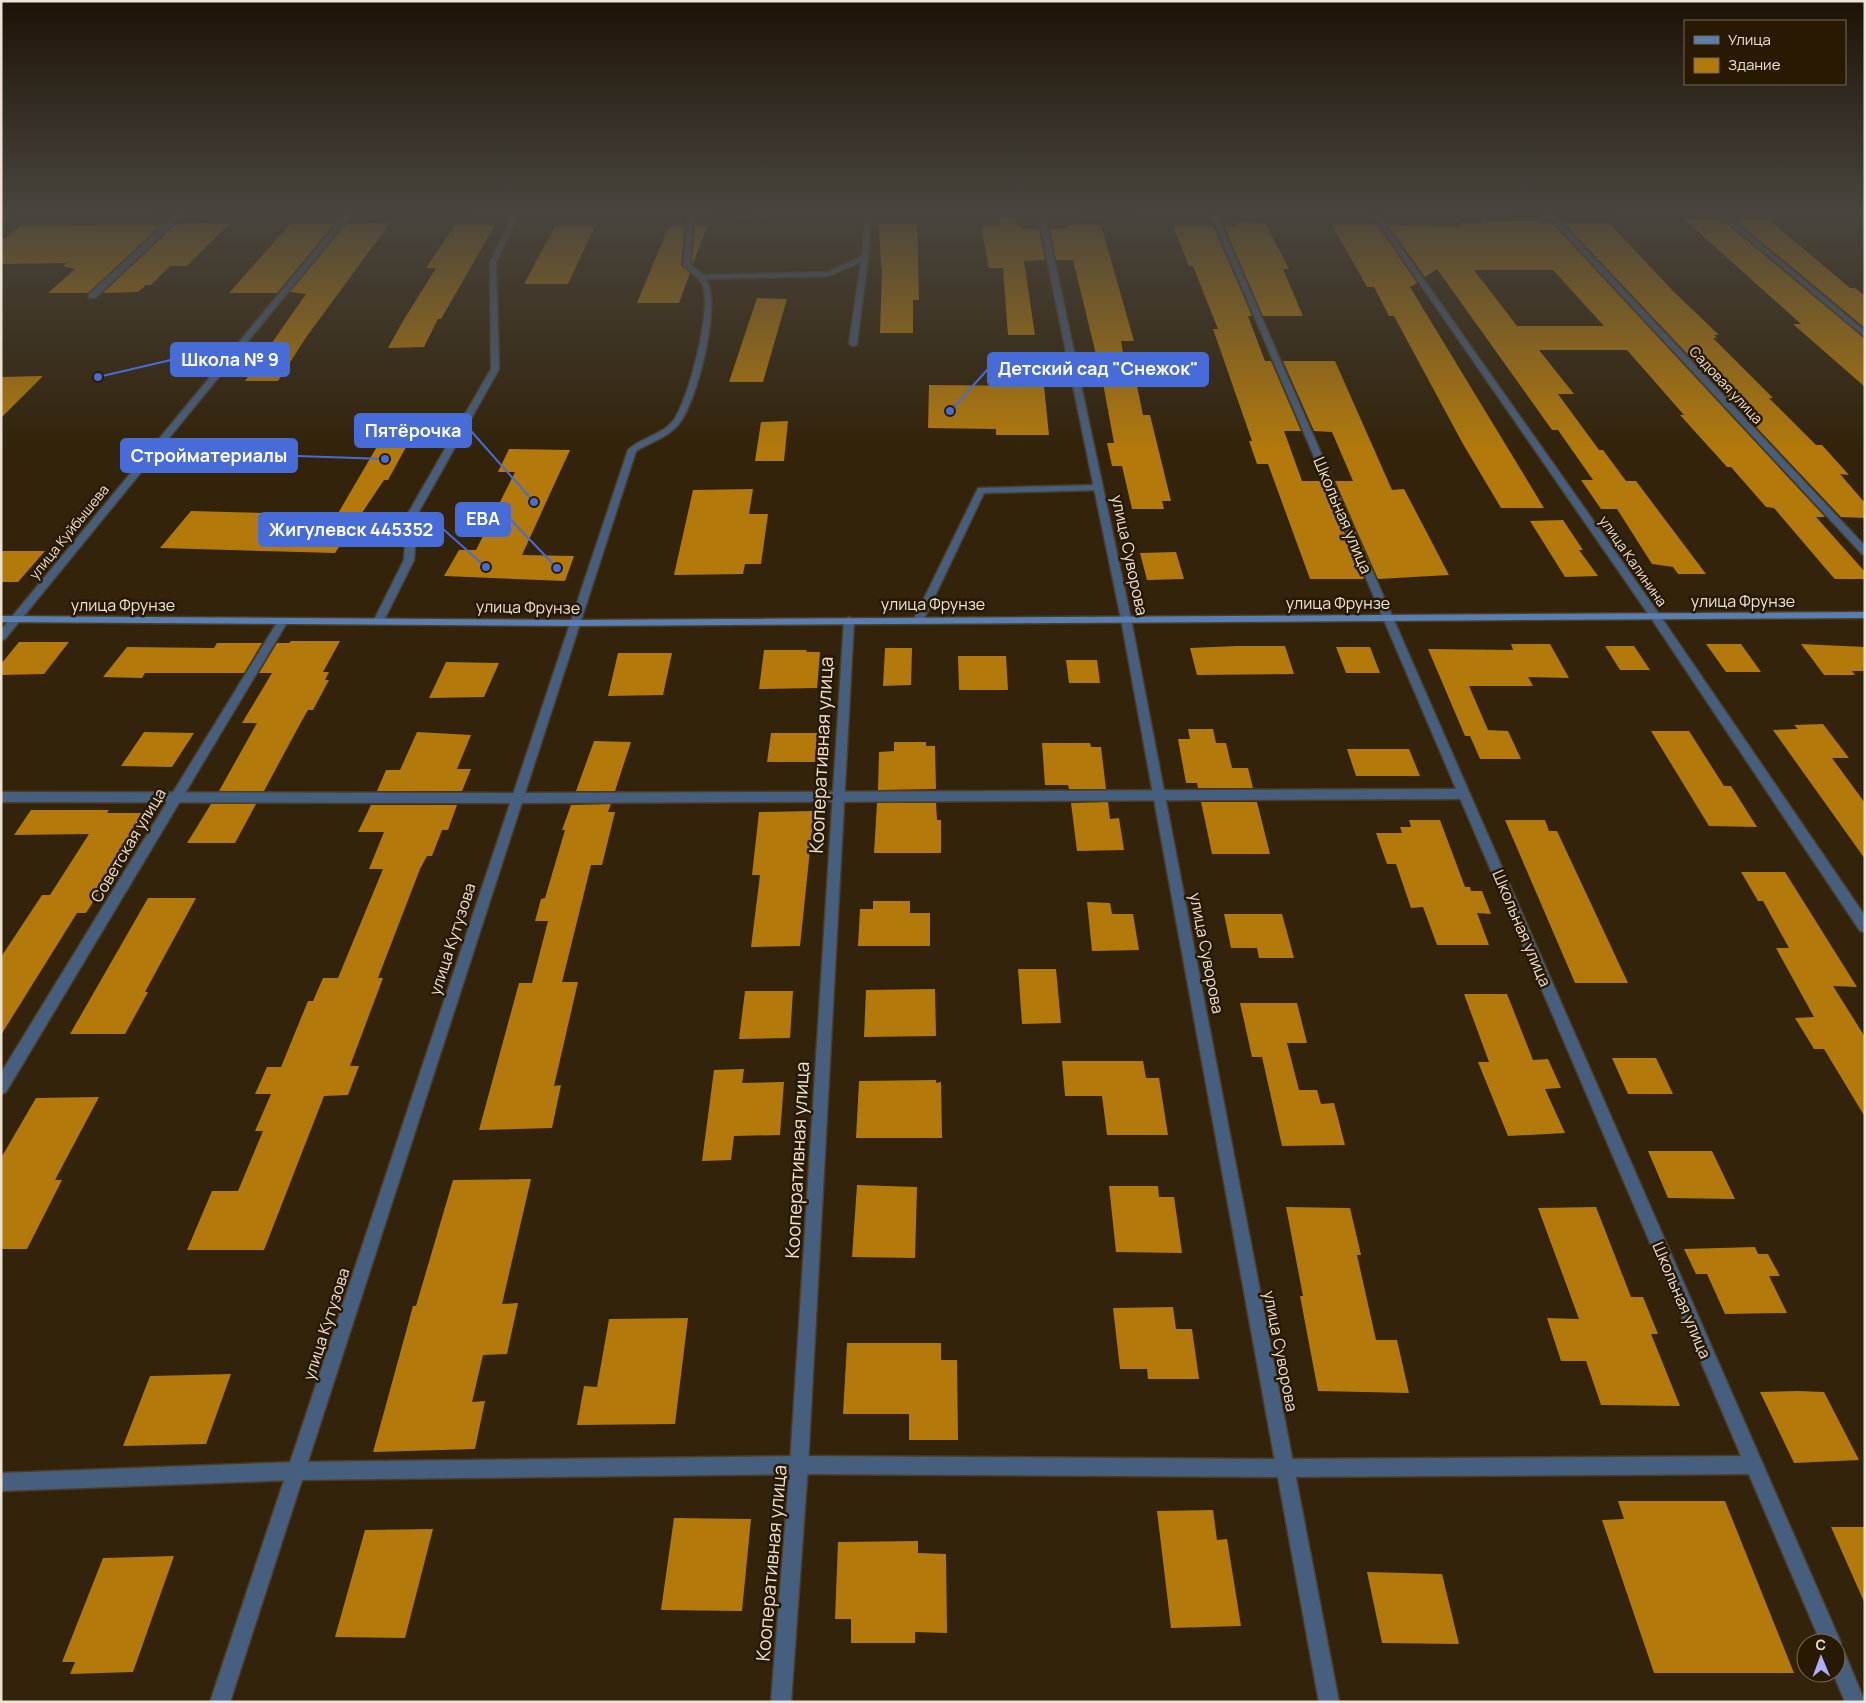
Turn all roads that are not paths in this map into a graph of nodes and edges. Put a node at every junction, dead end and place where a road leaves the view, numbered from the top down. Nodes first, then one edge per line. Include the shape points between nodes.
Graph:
1 (96, 292) edge
2 (283, 292) edge
3 (494, 292) edge
4 (709, 292) edge
5 (861, 292) edge
6 (1057, 292) edge
7 (1248, 292) edge
8 (1429, 292) edge
9 (1623, 292) edge
10 (1814, 292) edge
11 (92, 296) dead end
12 (1865, 335) edge
13 (853, 344) dead end
14 (1098, 488) junction
15 (1865, 552) edge
16 (1865, 615) edge
17 (1655, 616) junction
18 (1388, 618) junction
19 (1, 619) edge
20 (17, 619) junction
21 (919, 619) junction
22 (1126, 619) junction
23 (379, 620) junction
24 (848, 620) junction
25 (282, 621) junction
26 (575, 623) junction
27 (1, 637) edge
28 (1464, 794) junction
29 (1159, 795) junction
30 (1, 797) edge
31 (176, 797) junction
32 (517, 798) junction
33 (838, 798) junction
34 (1865, 927) edge
35 (1, 1087) edge
36 (800, 1465) junction
37 (1754, 1465) junction
38 (1286, 1468) junction
39 (296, 1472) junction
40 (1, 1482) edge
41 (1826, 1633) edge
42 (1846, 1679) edge
43 (220, 1702) edge
44 (781, 1702) edge
45 (1329, 1702) edge
46 (1856, 1702) edge

1 - 11 street
2 - 20 street, улица Куйбышева
3 - 23 street via 495,369 412,515 409,560
4 - 26 street, улица Кутузова via 705,340 687,399 676,423 632,450
5 - 13 street
6 - 14 street, улица Суворова
7 - 18 street, Школьная улица
8 - 17 street, улица Калинина
9 - 15 street, Садовая улица
10 - 12 street
14 - 21 street via 980,490
14 - 22 street, улица Суворова
16 - 17 street, улица Фрунзе
17 - 18 street, улица Фрунзе
17 - 34 street, улица Калинина
18 - 22 street, улица Фрунзе
18 - 28 street, Школьная улица
19 - 20 street, улица Фрунзе
20 - 25 street, улица Фрунзе
20 - 27 street, улица Куйбышева
21 - 22 street, улица Фрунзе
21 - 24 street, улица Фрунзе
22 - 29 street, улица Суворова
23 - 25 street, улица Фрунзе
23 - 26 street, улица Фрунзе
24 - 26 street, улица Фрунзе
24 - 33 street, Кооперативная улица
25 - 31 street, Советская улица
26 - 32 street, улица Кутузова
28 - 29 street
28 - 37 street, Школьная улица
29 - 33 street
29 - 38 street, улица Суворова
30 - 31 street
31 - 32 street
31 - 35 street, Советская улица
32 - 33 street
32 - 39 street, улица Кутузова
33 - 36 street, Кооперативная улица
36 - 38 street
36 - 39 street
36 - 44 street, Кооперативная улица
37 - 38 street
37 - 41 street, Школьная улица
38 - 45 street, улица Суворова
39 - 40 street
39 - 43 street, улица Кутузова
42 - 46 street

